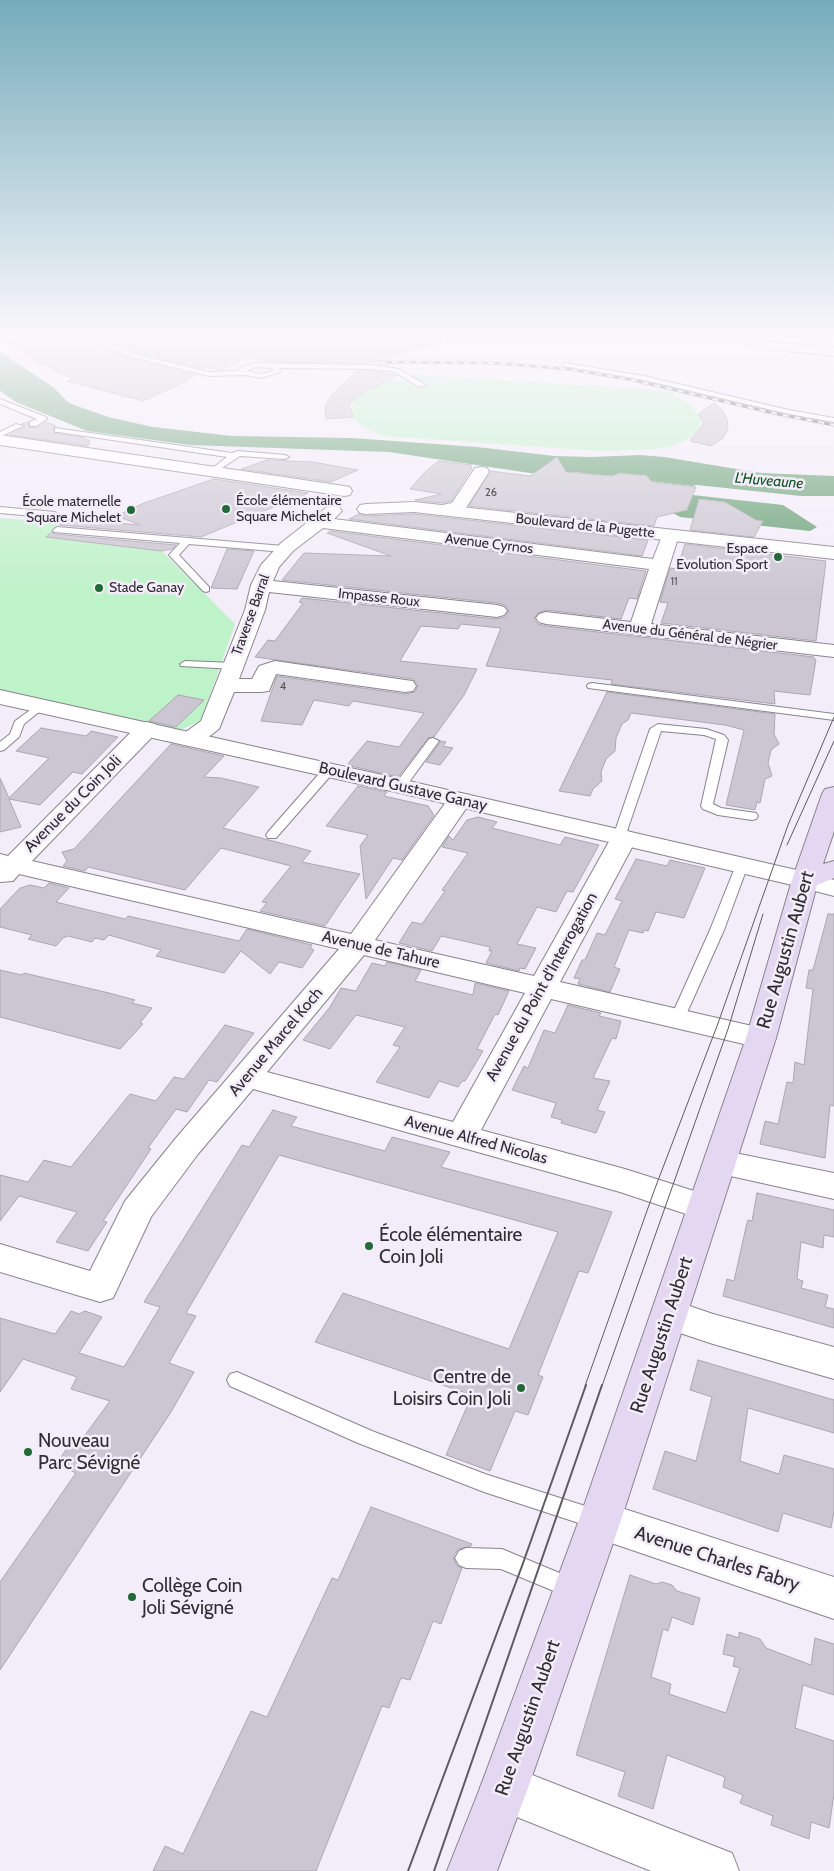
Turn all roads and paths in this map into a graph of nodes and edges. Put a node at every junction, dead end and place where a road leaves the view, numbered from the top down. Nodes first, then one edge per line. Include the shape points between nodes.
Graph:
1 (19, 426) dead end
2 (58, 430) dead end
3 (0, 435) edge
4 (0, 440) edge
5 (0, 446) edge
6 (234, 456) junction
7 (285, 457) dead end
8 (213, 472) junction
9 (481, 472) dead end
10 (364, 497) junction
11 (332, 504) junction
12 (450, 508) junction
13 (0, 510) edge
14 (55, 515) dead end
15 (318, 522) junction
16 (57, 530) dead end
17 (670, 535) junction
18 (187, 541) junction
19 (834, 547) edge
20 (284, 549) junction
21 (834, 553) edge
22 (660, 565) junction
23 (261, 585) junction
24 (206, 589) dead end
25 (497, 611) dead end
26 (546, 618) dead end
27 (639, 629) junction
28 (834, 651) edge
29 (185, 664) dead end
30 (230, 675) junction
31 (405, 686) dead end
32 (592, 686) dead end
33 (0, 697) edge
34 (40, 706) junction
35 (834, 717) edge
36 (147, 729) junction
37 (191, 739) junction
38 (434, 741) dead end
39 (0, 748) edge
40 (329, 770) junction
41 (400, 786) junction
42 (834, 794) edge
43 (460, 800) junction
44 (752, 816) dead end
45 (272, 835) dead end
46 (622, 837) junction
47 (742, 865) junction
48 (4, 869) edge
49 (824, 879) edge
50 (358, 945) junction
51 (542, 986) junction
52 (678, 1017) junction
53 (761, 1038) junction
54 (246, 1077) junction
55 (461, 1136) junction
56 (720, 1162) junction
57 (834, 1186) edge
58 (704, 1207) junction
59 (0, 1258) edge
60 (669, 1314) junction
61 (834, 1364) edge
62 (237, 1380) dead end
63 (600, 1520) junction
64 (466, 1558) dead end
65 (574, 1589) junction
66 (834, 1598) edge
67 (504, 1788) junction
68 (472, 1871) edge
69 (714, 1871) edge

1 - 3 lane
2 - 6 lane
4 - 8 street
5 - 11 street via 310,492
6 - 7 lane via 238,453
6 - 8 lane
8 - 10 street
9 - 12 street
10 - 11 street via 351,511
10 - 11 street, Traverse Barral via 331,496
10 - 12 street, Boulevard de la Pugette
11 - 15 street, Traverse Barral
12 - 17 street, Boulevard de la Pugette
12 - 19 street, Boulevard de la Pugette
13 - 14 lane
15 - 20 street, Traverse Barral
15 - 22 street, Avenue Cyrnos
16 - 18 lane
17 - 21 street, Boulevard de la Pugette
17 - 22 street
18 - 20 lane
18 - 24 lane via 174,555
20 - 23 street, Traverse Barral via 270,565
22 - 27 street
23 - 25 street, Impasse Roux
23 - 30 street, Traverse Barral
26 - 27 street, Avenue du Général de Négrier
27 - 28 street, Avenue du Général de Négrier
29 - 30 lane
30 - 31 street via 258,697 266,670 275,667
30 - 37 street, Traverse Barral via 211,724
32 - 35 lane
33 - 34 street, Boulevard Gustave Ganay
34 - 36 street, Boulevard Gustave Ganay
34 - 39 lane via 19,723 15,734
36 - 37 street, Boulevard Gustave Ganay
36 - 48 street, Avenue du Coin Joli
37 - 40 street, Boulevard Gustave Ganay
38 - 41 lane
40 - 41 street, Boulevard Gustave Ganay
40 - 45 lane
41 - 43 street, Boulevard Gustave Ganay
42 - 49 main road, Rue Augustin Aubert
43 - 46 street, Boulevard Gustave Ganay
43 - 50 street, Avenue Marcel Koch
44 - 46 lane via 707,806 722,740 720,737 706,732 658,727
46 - 47 street, Boulevard Gustave Ganay
46 - 51 street, Avenue du Point d'Interrogation
47 - 49 street, Boulevard Gustave Ganay
47 - 52 lane
48 - 50 street, Avenue de Tahure
49 - 53 main road, Rue Augustin Aubert
50 - 51 street, Avenue de Tahure
50 - 54 street, Avenue Marcel Koch
51 - 52 street, Avenue de Tahure
51 - 55 street, Avenue du Point d'Interrogation
52 - 53 street, Avenue de Tahure
53 - 56 main road, Rue Augustin Aubert
54 - 55 street, Avenue Alfred Nicolas
54 - 59 street, Avenue Marcel Koch via 137,1210 100,1288
55 - 58 street, Avenue Alfred Nicolas via 625,1181
56 - 57 street
56 - 58 main road, Rue Augustin Aubert
58 - 60 main road, Rue Augustin Aubert
60 - 61 street
60 - 63 main road, Rue Augustin Aubert
62 - 63 lane via 365,1437 466,1476
63 - 65 main road, Rue Augustin Aubert
63 - 66 street, Avenue Charles Fabry
64 - 65 lane via 502,1559
65 - 67 main road, Rue Augustin Aubert
67 - 68 main road, Rue Augustin Aubert
67 - 69 street

